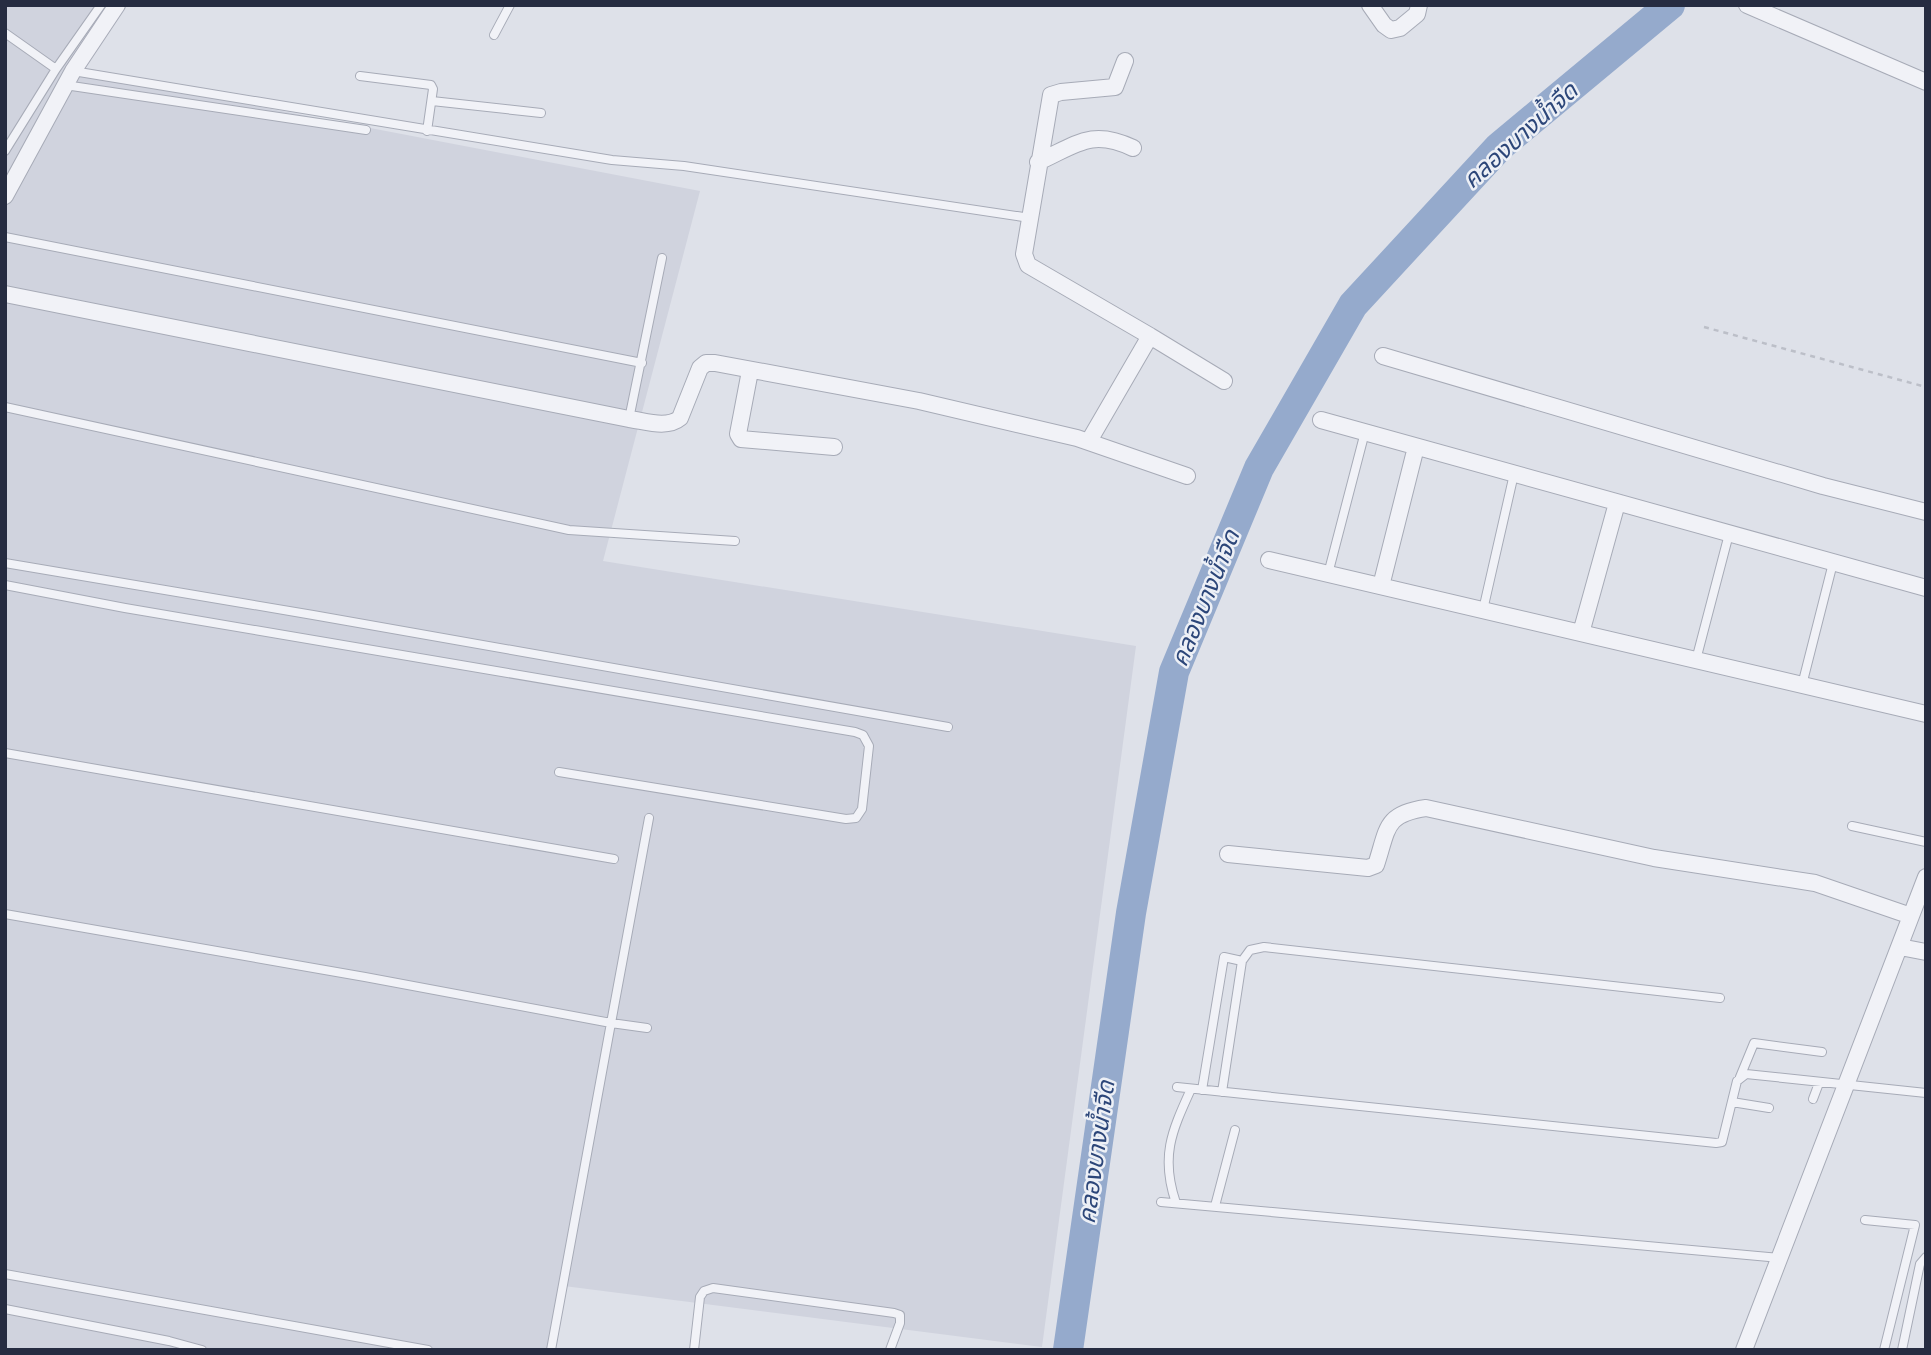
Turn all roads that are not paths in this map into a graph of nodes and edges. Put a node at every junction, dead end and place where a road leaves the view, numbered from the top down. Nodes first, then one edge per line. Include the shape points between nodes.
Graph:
1 (101, 5) edge
2 (117, 5) edge
3 (510, 5) edge
4 (1370, 5) edge
5 (1419, 5) edge
6 (1747, 5) edge
7 (5, 33) edge
8 (495, 35) dead end
9 (1125, 61) dead end
10 (65, 75) junction
11 (360, 76) dead end
12 (1926, 82) edge
13 (432, 101) junction
14 (541, 113) dead end
15 (366, 130) dead end
16 (427, 131) junction
17 (1133, 148) dead end
18 (5, 151) edge
19 (1038, 162) junction
20 (5, 196) edge
21 (1030, 218) junction
22 (5, 237) edge
23 (662, 258) dead end
24 (5, 294) edge
25 (1150, 336) junction
26 (1383, 356) dead end
27 (642, 363) junction
28 (750, 371) junction
29 (1224, 381) dead end
30 (5, 407) edge
31 (629, 419) junction
32 (1321, 420) dead end
33 (1365, 432) junction
34 (1089, 441) junction
35 (834, 447) dead end
36 (1416, 447) junction
37 (1514, 474) junction
38 (1187, 476) dead end
39 (1617, 503) junction
40 (1926, 512) edge
41 (1729, 534) junction
42 (735, 541) dead end
43 (1269, 560) dead end
44 (1833, 563) junction
45 (5, 564) edge
46 (1328, 574) junction
47 (5, 585) edge
48 (1381, 586) junction
49 (1926, 588) edge
50 (1483, 610) junction
51 (1581, 633) junction
52 (1696, 660) junction
53 (1802, 685) junction
54 (1926, 714) edge
55 (948, 727) dead end
56 (5, 753) edge
57 (559, 772) dead end
58 (649, 818) dead end
59 (1852, 826) dead end
60 (1926, 842) edge
61 (1228, 854) dead end
62 (614, 859) dead end
63 (1926, 877) edge
64 (5, 914) edge
65 (1911, 916) junction
66 (1900, 947) junction
67 (1926, 952) edge
68 (1242, 961) junction
69 (1720, 998) dead end
70 (611, 1023) junction
71 (647, 1028) dead end
72 (1822, 1052) dead end
73 (1740, 1077) junction
74 (1819, 1083) junction
75 (1847, 1085) junction
76 (1177, 1087) dead end
77 (1191, 1088) junction
78 (1202, 1090) junction
79 (1222, 1091) junction
80 (1926, 1093) edge
81 (1813, 1100) dead end
82 (1732, 1102) junction
83 (1769, 1108) dead end
84 (1235, 1130) dead end
85 (1161, 1202) dead end
86 (1176, 1203) junction
87 (1215, 1206) junction
88 (1865, 1220) dead end
89 (1926, 1257) edge
90 (1780, 1258) junction
91 (5, 1274) edge
92 (5, 1309) edge
93 (202, 1350) edge
94 (428, 1350) edge
95 (551, 1350) edge
96 (694, 1350) edge
97 (890, 1350) edge
98 (1744, 1350) edge
99 (1884, 1350) edge
100 (1902, 1350) edge

1 - 10 lane
2 - 10 street
3 - 8 lane
4 - 5 street via 1391,30 1417,14
6 - 12 street
7 - 10 lane
9 - 19 street via 1115,87 1051,95
10 - 15 lane
10 - 16 lane
10 - 18 lane
10 - 20 street
11 - 13 lane via 430,85
13 - 14 lane
13 - 16 lane
16 - 21 lane
17 - 19 street via 1092,138
19 - 21 street
21 - 25 street via 1024,254 1028,265
22 - 27 lane
23 - 27 lane
24 - 31 street
25 - 29 street
25 - 34 street
26 - 40 street
27 - 31 lane
28 - 31 street via 706,363 674,423
28 - 34 street via 919,401
28 - 35 street via 738,434 741,439
30 - 42 lane via 569,530
32 - 33 street
33 - 36 street
33 - 46 lane
34 - 38 street
36 - 37 street
36 - 48 street
37 - 39 street
37 - 50 lane
39 - 41 street
39 - 51 street
41 - 44 street
41 - 52 lane
43 - 46 street
44 - 49 street
44 - 53 lane
45 - 55 lane
46 - 48 street
47 - 57 lane via 855,732 863,735 869,746 862,809 856,818 846,820
48 - 50 street
50 - 51 street
51 - 52 street
52 - 53 street
53 - 54 street
56 - 62 lane
58 - 70 lane
59 - 60 lane
61 - 65 street via 1368,868 1376,865 1390,823 1405,811 1426,808 1654,858 1815,883
63 - 65 street
64 - 70 lane
65 - 66 street
66 - 67 street
66 - 75 street
68 - 69 lane via 1250,950 1264,947
68 - 78 lane via 1224,957
68 - 79 lane
70 - 71 lane
70 - 95 lane
72 - 73 lane via 1754,1043
73 - 74 lane
73 - 82 lane
74 - 75 lane
74 - 81 lane
75 - 80 lane
75 - 90 street
76 - 77 lane
77 - 78 lane
77 - 86 lane via 1171,1136 1168,1169
78 - 79 lane
79 - 82 lane via 1716,1143 1722,1142
82 - 83 lane
84 - 87 lane
85 - 86 lane
86 - 87 lane
87 - 90 lane
88 - 99 lane via 1915,1225
89 - 100 lane via 1920,1264
90 - 98 street
91 - 94 lane
92 - 93 lane
96 - 97 lane via 700,1297 713,1288 900,1315

